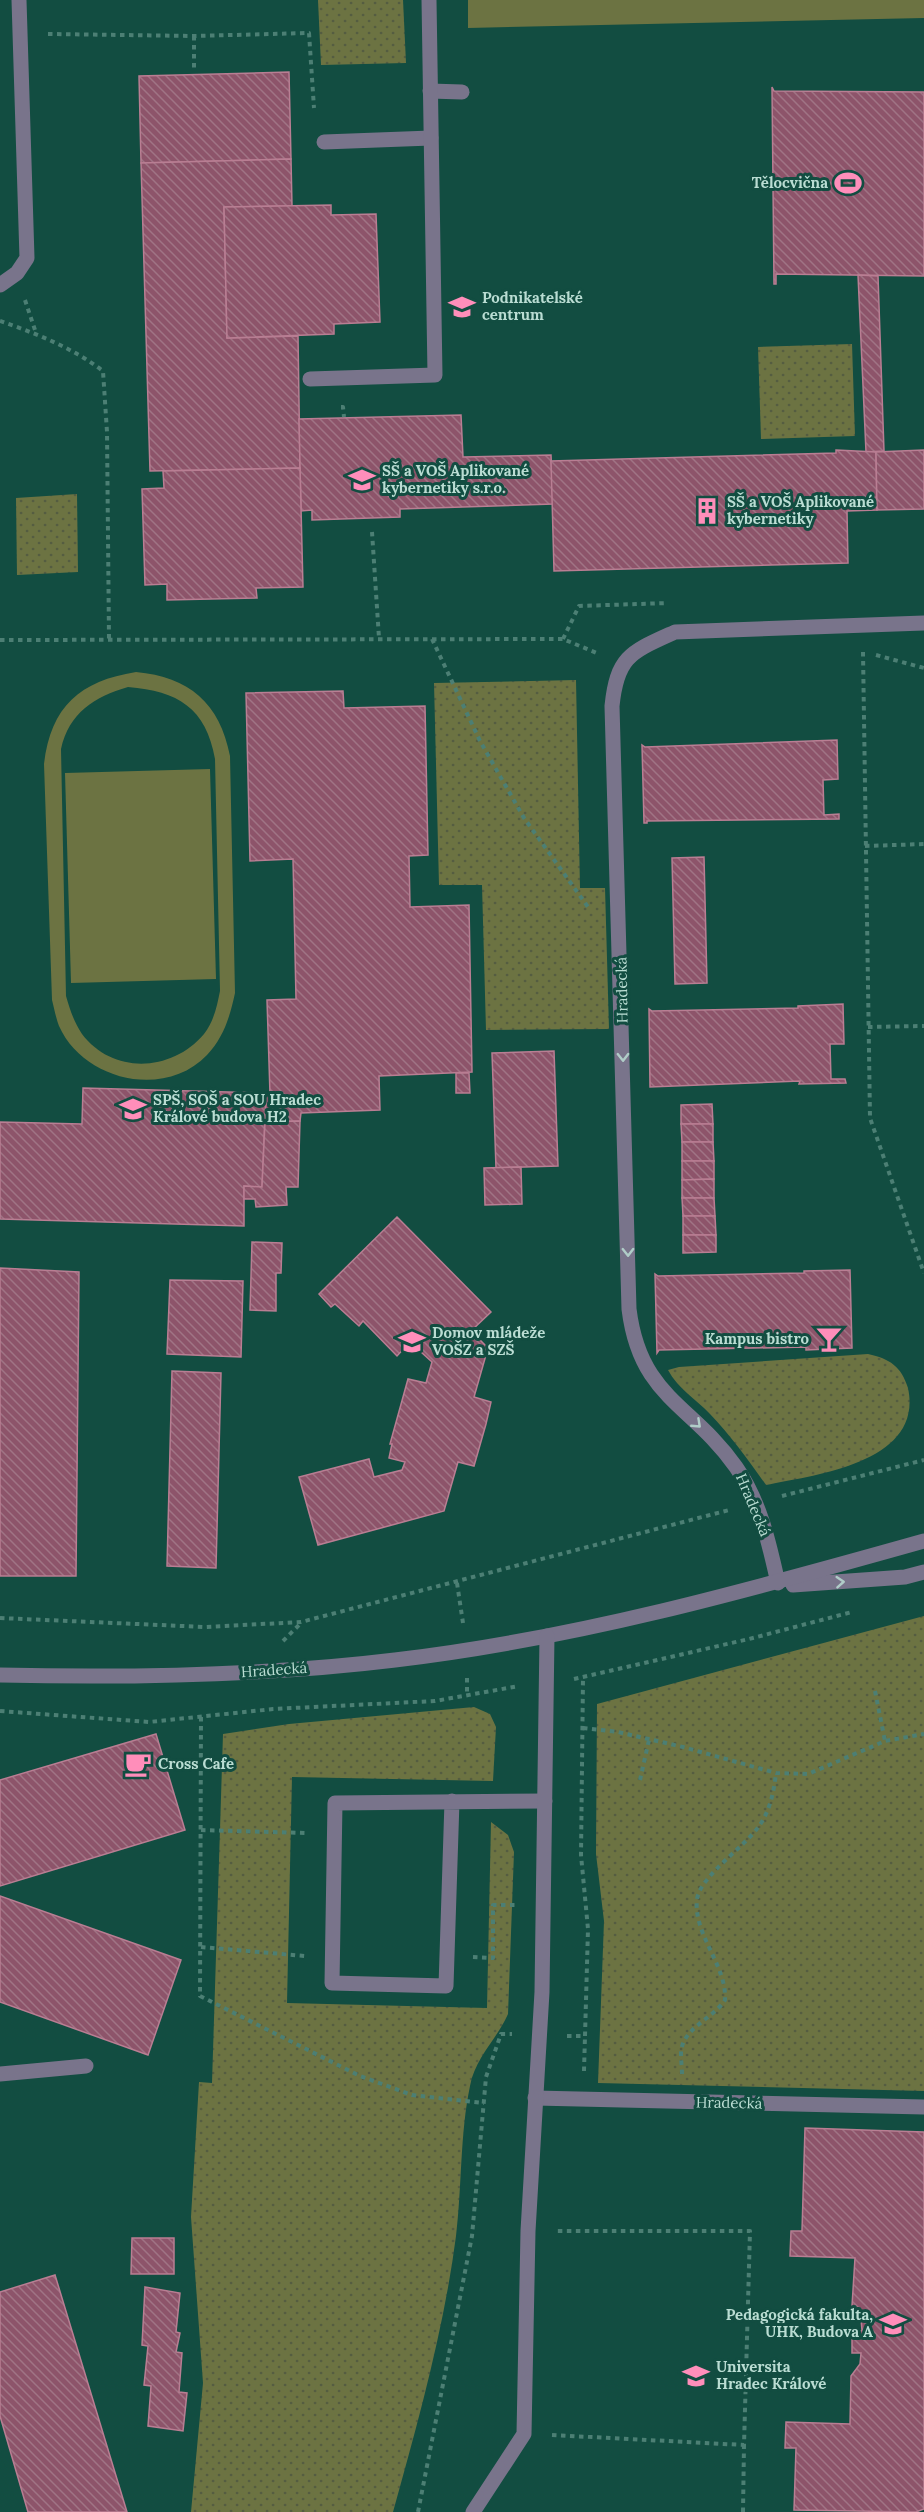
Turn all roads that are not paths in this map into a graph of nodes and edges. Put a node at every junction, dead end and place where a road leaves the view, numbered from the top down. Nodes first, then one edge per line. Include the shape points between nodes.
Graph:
1 (19, 0) edge
2 (429, 0) edge
3 (430, 91) junction
4 (462, 92) dead end
5 (431, 138) junction
6 (324, 142) dead end
7 (0, 285) edge
8 (310, 379) dead end
9 (924, 623) edge
10 (924, 1541) edge
11 (924, 1572) edge
12 (778, 1583) junction
13 (760, 1587) junction
14 (547, 1636) junction
15 (0, 1675) edge
16 (452, 1801) junction
17 (544, 1801) junction
18 (86, 2066) dead end
19 (0, 2074) edge
20 (535, 2098) junction
21 (924, 2108) edge
22 (473, 2512) edge

1 - 7 street via 27,258 17,273
2 - 3 street
3 - 4 street
3 - 5 street
5 - 6 street
5 - 8 street via 435,375
9 -> 12 street, Hradecká via 675,632 646,645 622,664 614,686 632,1334 651,1377 729,1457 746,1481 769,1542
10 - 12 street, Hradecká
13 -> 11 street via 905,1577
12 - 13 street, Hradecká
13 - 14 street, Hradecká
14 - 15 street, Hradecká via 394,1660 252,1671 121,1678
14 - 17 street
16 - 16 street via 335,1803 332,1983 446,1986
16 - 17 street
17 - 20 street via 542,1992
18 - 19 street
20 - 21 street, Hradecká
20 - 22 street via 524,2434

